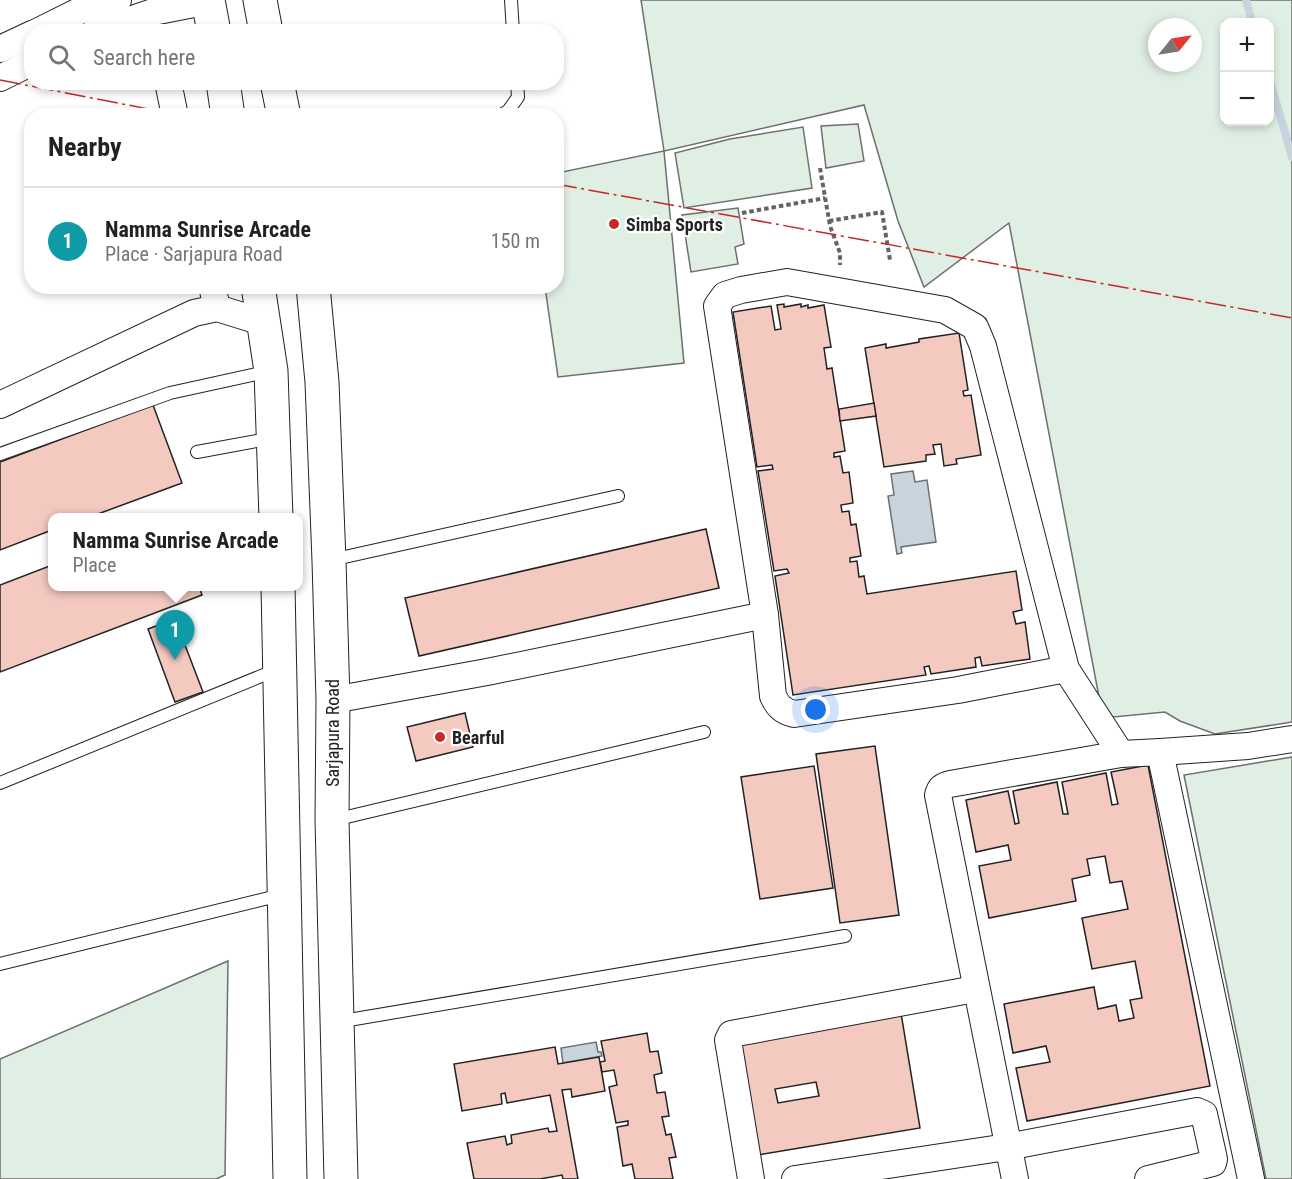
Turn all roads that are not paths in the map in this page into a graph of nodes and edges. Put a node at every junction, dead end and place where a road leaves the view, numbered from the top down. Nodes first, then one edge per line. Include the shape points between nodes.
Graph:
1 (118, 0) edge
2 (260, 0) edge
3 (511, 0) edge
4 (210, 11) edge
5 (153, 14) edge
6 (53, 24) edge
7 (120, 24) edge
8 (264, 24) edge
9 (512, 24) edge
10 (24, 38) edge
11 (0, 49) edge
12 (24, 66) edge
13 (0, 78) edge
14 (170, 90) edge
15 (224, 90) edge
16 (279, 90) edge
17 (518, 90) edge
18 (173, 108) edge
19 (227, 108) edge
20 (282, 108) edge
21 (510, 108) edge
22 (260, 294) edge
23 (314, 294) edge
24 (214, 297) edge
25 (265, 323) junction
26 (271, 370) junction
27 (0, 405) edge
28 (274, 438) junction
29 (197, 453) dead end
30 (0, 454) edge
31 (618, 496) dead end
32 (276, 513) edge
33 (329, 561) junction
34 (278, 591) edge
35 (765, 615) junction
36 (280, 668) junction
37 (1066, 669) junction
38 (333, 700) junction
39 (704, 732) dead end
40 (1292, 739) edge
41 (1160, 752) junction
42 (1121, 754) junction
43 (0, 783) edge
44 (332, 820) junction
45 (285, 894) junction
46 (845, 936) dead end
47 (0, 964) edge
48 (975, 989) junction
49 (336, 1022) junction
50 (1007, 1147) junction
51 (290, 1179) edge
52 (341, 1179) edge
53 (751, 1179) edge
54 (795, 1179) edge
55 (1015, 1179) edge
56 (1148, 1179) edge
57 (1251, 1179) edge

1 - 6 street via 83,9
2 - 8 main road
3 - 9 lane
4 - 5 street
5 - 7 street
10 - 11 street
12 - 13 street
14 - 18 street
15 - 19 main road
16 - 20 main road
17 - 21 lane via 518,98
22 - 25 main road
23 - 33 main road, Sarjapura Road via 322,382
24 - 25 street
24 - 27 street via 194,313 153,334
25 - 26 main road
26 - 28 main road
26 - 30 lane via 170,393
28 - 29 lane
28 - 32 main road
31 - 33 lane
33 - 38 main road, Sarjapura Road
34 - 36 main road
35 - 37 street via 773,696 778,706 794,714 958,690
35 - 37 street via 717,306 725,295 787,282 945,310 975,327
35 - 38 street
36 - 43 lane
36 - 45 main road
37 - 42 street
38 - 44 main road, Sarjapura Road
39 - 44 lane
40 - 41 street
41 - 42 street
41 - 57 street
42 - 48 street via 950,784 940,789 938,795
44 - 49 main road, Sarjapura Road
45 - 47 lane
45 - 51 main road
46 - 49 lane
48 - 50 street
48 - 53 street via 731,1034 728,1040
49 - 52 main road, Sarjapura Road
50 - 54 street
50 - 55 street
50 - 56 street via 1197,1111 1204,1114 1213,1163

